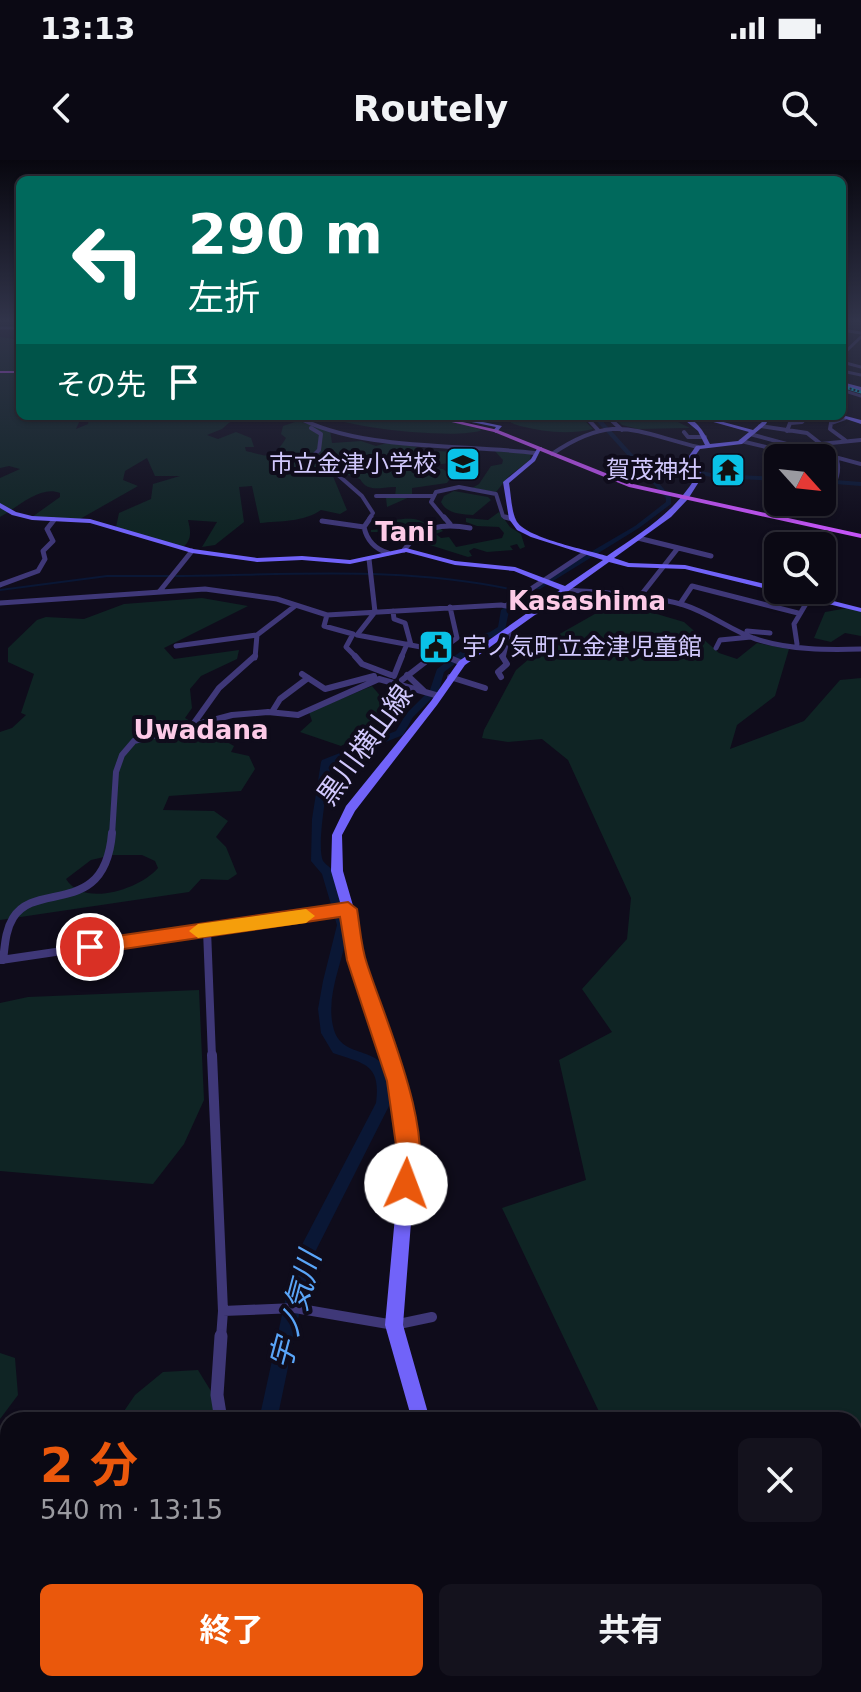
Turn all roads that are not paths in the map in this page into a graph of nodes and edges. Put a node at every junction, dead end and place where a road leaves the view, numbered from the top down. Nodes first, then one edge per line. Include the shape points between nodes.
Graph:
1 (301, 420) edge
2 (447, 420) edge
3 (467, 420) edge
4 (589, 420) edge
5 (611, 420) edge
6 (687, 420) edge
7 (708, 420) edge
8 (804, 420) edge
9 (838, 420) edge
10 (764, 421) edge
11 (304, 423) junction
12 (599, 430) junction
13 (621, 430) junction
14 (496, 431) junction
15 (787, 431) junction
16 (684, 432) dead end
17 (750, 433) junction
18 (705, 437) junction
19 (845, 440) junction
20 (861, 440) edge
21 (741, 441) junction
22 (792, 444) edge
23 (821, 444) joint
24 (708, 445) junction
25 (698, 447) junction
26 (764, 447) edge
27 (537, 450) junction
28 (552, 454) junction
29 (836, 456) edge
30 (836, 458) edge
31 (861, 464) edge
32 (836, 481) edge
33 (385, 492) dead end
34 (376, 496) junction
35 (433, 496) junction
36 (686, 498) junction
37 (363, 499) junction
38 (0, 505) edge
39 (512, 519) junction
40 (54, 520) junction
41 (322, 521) dead end
42 (450, 524) junction
43 (364, 527) junction
44 (470, 528) dead end
45 (861, 536) edge
46 (638, 538) junction
47 (678, 548) junction
48 (404, 550) junction
49 (192, 551) junction
50 (582, 552) junction
51 (388, 553) junction
52 (711, 556) dead end
53 (369, 559) junction
54 (607, 560) junction
55 (665, 565) junction
56 (546, 581) junction
57 (0, 585) edge
58 (764, 586) edge
59 (567, 590) junction
60 (159, 592) junction
61 (641, 595) junction
62 (0, 603) edge
63 (680, 604) junction
64 (805, 604) edge
65 (836, 604) edge
66 (510, 605) junction
67 (295, 606) junction
68 (450, 607) junction
69 (861, 610) edge
70 (393, 611) junction
71 (375, 612) junction
72 (536, 612) junction
73 (798, 613) junction
74 (327, 615) junction
75 (742, 631) junction
76 (509, 632) junction
77 (770, 633) dead end
78 (257, 635) junction
79 (752, 637) junction
80 (797, 644) junction
81 (409, 645) junction
82 (176, 646) dead end
83 (716, 648) dead end
84 (861, 649) edge
85 (438, 653) junction
86 (458, 661) junction
87 (377, 675) junction
88 (394, 676) junction
89 (404, 677) junction
90 (450, 677) junction
91 (501, 677) dead end
92 (485, 688) dead end
93 (430, 693) junction
94 (272, 712) junction
95 (194, 723) junction
96 (342, 910) junction
97 (207, 930) junction
98 (1, 960) edge
99 (223, 1311) junction
100 (432, 1317) dead end
101 (394, 1325) junction
102 (220, 1412) edge
103 (419, 1412) edge

1 - 11 street
2 - 14 main road
3 - 14 street via 499,426
4 - 12 street
5 - 13 street
6 - 18 street
7 - 17 street
8 - 15 street via 790,423
9 - 19 street via 830,429
10 - 15 street
10 - 17 street
11 - 27 street via 388,440
11 - 37 street via 321,434 313,456 343,470 338,475
12 - 13 street
12 - 28 street
13 - 25 street
14 - 27 main road
15 - 23 street via 807,433
16 - 18 street
17 - 21 street
17 - 22 street
18 - 24 street
19 - 20 street
19 - 23 street
21 - 24 street
21 - 26 street
24 - 25 street
25 - 36 street, 黒川横山線 via 692,456 698,472
27 - 28 main road
27 - 39 street via 533,460 506,482
28 - 36 main road via 613,481
29 - 31 street
30 - 32 street via 842,470
33 - 34 street
34 - 35 street
34 - 37 street
35 - 39 street via 454,487 496,494 503,516
35 - 42 street via 431,502
36 - 45 main road
36 - 46 street, 黒川横山線
37 - 43 street via 373,513
38 - 40 street via 14,514
39 - 50 street via 525,532
40 - 49 street via 90,521
40 - 57 street via 47,529 53,541 43,551 38,571
41 - 43 street
42 - 44 street
42 - 48 street via 424,528
43 - 51 street via 374,548
46 - 47 street
46 - 54 street, 黒川横山線
47 - 52 street
47 - 55 street
48 - 51 street
48 - 56 street via 455,563 515,569
49 - 53 street via 257,560
49 - 60 street
50 - 54 street
50 - 56 street
51 - 53 street
53 - 71 street
54 - 55 street
54 - 59 street, 黒川横山線
55 - 58 street
55 - 61 street
56 - 59 street
56 - 66 street
59 - 61 street
59 - 72 street, 黒川横山線
60 - 62 street
60 - 67 street via 218,590
61 - 63 street
63 - 73 street via 692,586
63 - 75 street
64 - 73 street
65 - 69 street
66 - 68 street
66 - 72 street
67 - 74 street
67 - 78 street
68 - 70 street
68 - 85 street via 457,638
70 - 71 street
70 - 81 street via 394,619 405,623
71 - 74 street
71 - 81 street via 357,635
72 - 76 street, 黒川横山線
73 - 80 street
74 - 87 street via 324,626 353,634 346,647
75 - 77 street
75 - 79 street
76 - 86 street, 黒川横山線
76 - 91 street
78 - 82 street
78 - 95 street via 255,659 219,688
79 - 80 street
79 - 83 street via 724,639
80 - 84 street
81 - 85 street
81 - 88 street
85 - 86 street
85 - 89 street
86 - 90 street, 黒川横山線
87 - 88 street
87 - 93 street
87 - 94 street via 298,715
87 - 94 street via 325,689 305,676
88 - 89 street
89 - 93 street
90 - 92 street
90 - 93 street, 黒川横山線
93 - 96 street, 黒川横山線 via 337,835
94 - 95 street
95 - 98 street via 147,736 124,750 112,782 111,836 97,876 80,889 27,904 13,915 4,932
96 - 97 street
96 - 101 street, 黒川横山線 via 397,1081 407,1145
97 - 98 street
97 - 99 street
99 - 101 street via 291,1308
99 - 102 street
100 - 101 street
101 - 103 street, 黒川横山線

